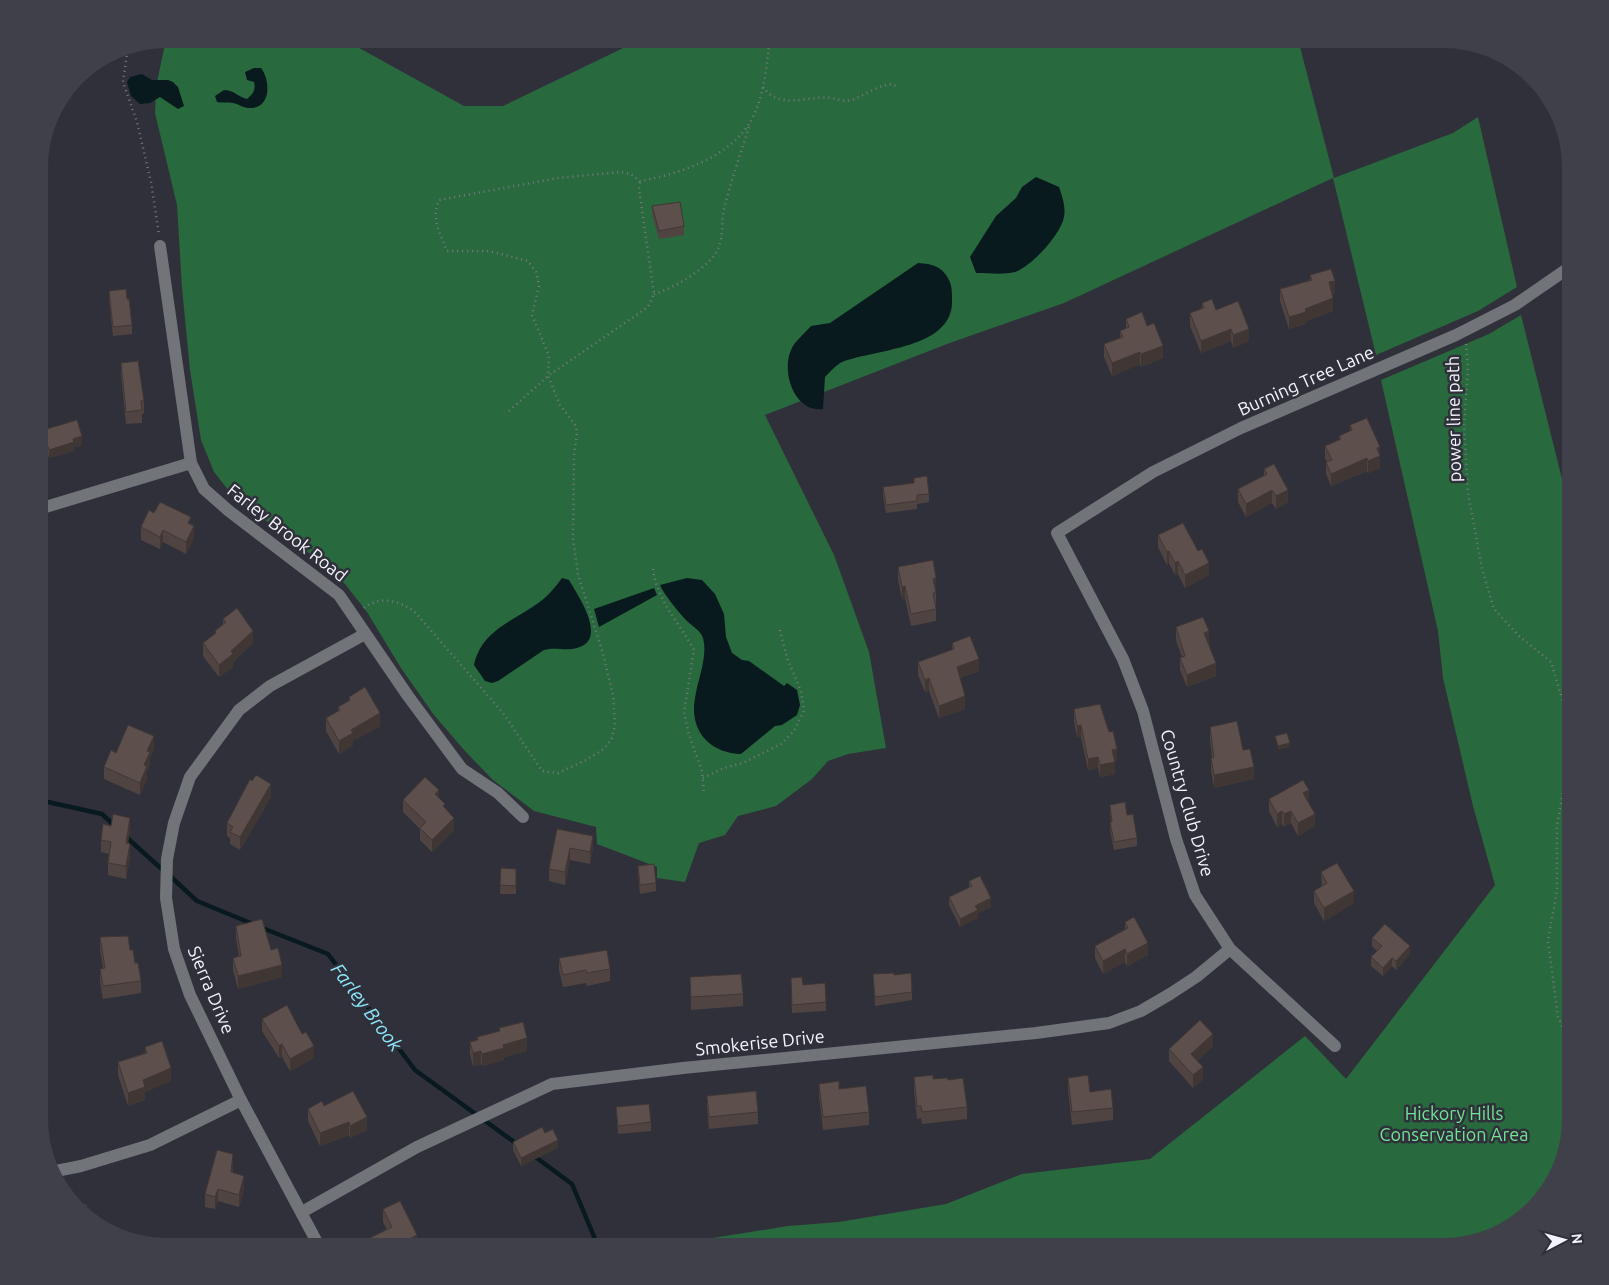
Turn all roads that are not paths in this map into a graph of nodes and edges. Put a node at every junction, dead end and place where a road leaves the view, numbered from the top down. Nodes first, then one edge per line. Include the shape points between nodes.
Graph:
1 (160, 246) road end
2 (1562, 273) edge
3 (191, 462) junction
4 (48, 506) edge
5 (1058, 533) joint
6 (365, 634) junction
7 (523, 817) dead end
8 (1230, 949) junction
9 (1335, 1046) dead end
10 (241, 1100) junction
11 (60, 1170) edge
12 (302, 1212) junction
13 (315, 1238) edge

1 - 3 street, Farley Brook Road
2 - 5 street, Burning Tree Lane via 1515,305 1464,330 1242,428 1171,464
3 - 4 street
3 - 6 street, Farley Brook Road via 204,488 229,511 339,594
5 - 8 street, Country Club Drive via 1122,659 1143,710 1176,839 1195,895
6 - 7 street, Farley Brook Road via 462,769 498,792
6 - 10 street, Sierra Drive via 270,686 239,710 190,777 174,824 167,859 166,898 174,949 190,995
8 - 9 street, Country Club Drive
8 - 12 street, Smokerise Drive via 1170,994 1109,1023 552,1084 417,1147
10 - 11 street via 150,1145
10 - 12 street, Sierra Drive
12 - 13 street, Sierra Drive

